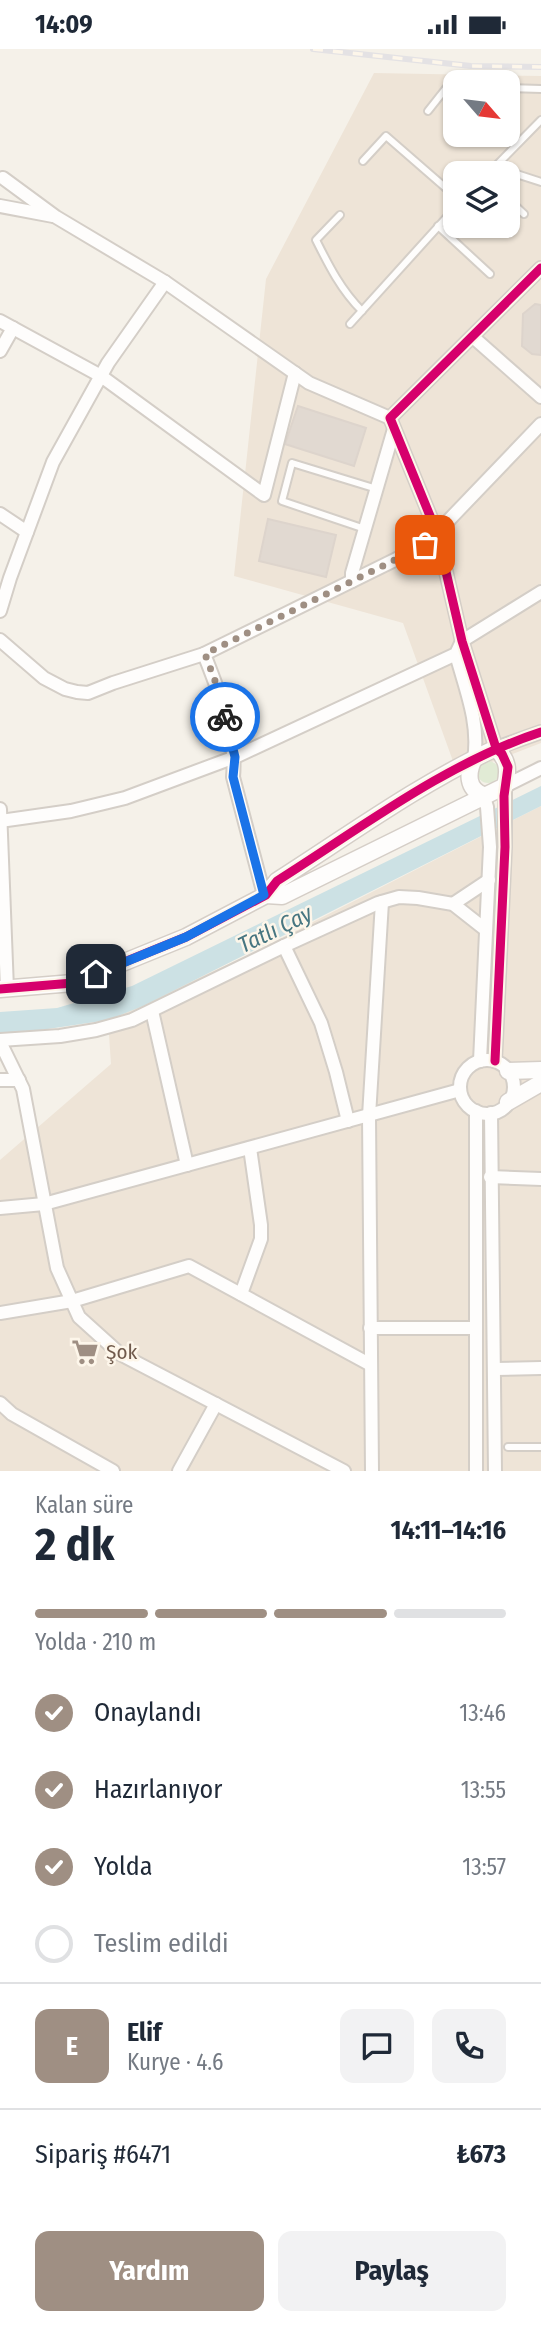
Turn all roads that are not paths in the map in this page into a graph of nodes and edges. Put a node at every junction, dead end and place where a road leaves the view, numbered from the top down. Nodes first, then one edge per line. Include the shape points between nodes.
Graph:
1 (520, 88) edge
2 (541, 89) edge
3 (443, 92) edge
4 (428, 111) dead end
5 (541, 120) edge
6 (363, 161) dead end
7 (501, 161) edge
8 (1, 175) edge
9 (520, 175) edge
10 (541, 182) edge
11 (443, 186) edge
12 (0, 194) edge
13 (0, 206) edge
14 (520, 211) edge
15 (340, 215) dead end
16 (524, 215) dead end
17 (56, 217) junction
18 (443, 221) edge
19 (438, 226) junction
20 (541, 268) edge
21 (490, 274) dead end
22 (165, 282) junction
23 (362, 311) junction
24 (0, 321) edge
25 (350, 324) dead end
26 (13, 328) junction
27 (473, 337) junction
28 (0, 351) edge
29 (295, 373) junction
30 (101, 376) junction
31 (541, 397) edge
32 (392, 424) junction
33 (541, 424) edge
34 (377, 489) junction
35 (0, 513) edge
36 (365, 529) junction
37 (27, 532) junction
38 (437, 533) junction
39 (352, 581) junction
40 (541, 591) edge
41 (0, 611) edge
42 (0, 640) edge
43 (463, 641) junction
44 (205, 654) junction
45 (456, 654) junction
46 (541, 731) edge
47 (496, 748) junction
48 (235, 757) junction
49 (474, 759) junction
50 (541, 768) edge
51 (504, 791) junction
52 (484, 800) junction
53 (0, 809) edge
54 (1, 821) edge
55 (489, 880) junction
56 (265, 895) junction
57 (382, 902) junction
58 (453, 904) junction
59 (486, 930) junction
60 (284, 946) junction
61 (3, 989) edge
62 (152, 1011) junction
63 (0, 1041) edge
64 (480, 1061) junction
65 (502, 1066) junction
66 (541, 1070) edge
67 (0, 1080) edge
68 (19, 1080) junction
69 (541, 1083) edge
70 (460, 1090) junction
71 (508, 1102) junction
72 (476, 1111) junction
73 (491, 1113) junction
74 (369, 1116) junction
75 (348, 1121) junction
76 (250, 1148) junction
77 (187, 1165) junction
78 (490, 1177) junction
79 (541, 1179) edge
80 (44, 1204) junction
81 (0, 1208) edge
82 (241, 1294) junction
83 (72, 1301) junction
84 (0, 1313) edge
85 (370, 1328) junction
86 (476, 1328) junction
87 (371, 1365) junction
88 (541, 1367) edge
89 (495, 1369) junction
90 (0, 1403) edge
91 (216, 1404) junction
92 (508, 1447) dead end
93 (541, 1447) edge
94 (113, 1471) edge
95 (179, 1471) edge
96 (344, 1471) edge
97 (372, 1471) edge
98 (477, 1471) edge
99 (495, 1471) edge

1 - 2 lane
3 - 4 lane
5 - 7 lane
6 - 11 lane via 386,136
8 - 12 street
8 - 17 street
9 - 10 lane
13 - 17 street
14 - 16 lane
15 - 23 lane via 316,240 335,278
17 - 22 street
18 - 19 lane
19 - 21 lane
19 - 23 lane
20 - 27 street
22 - 29 street
22 - 30 street
23 - 25 lane
24 - 26 street
26 - 28 street
26 - 30 street
27 - 31 street
27 - 32 street
29 - 30 street via 264,495
29 - 32 street
30 - 37 street via 53,462
32 - 34 street
32 - 38 street
33 - 38 street
34 - 36 street
34 - 36 lane via 292,463 282,502
35 - 37 street
36 - 39 street
37 - 41 street
38 - 39 street via 425,545
38 - 43 street
39 - 44 street
40 - 43 street
42 - 44 street via 44,678 65,689 88,693
43 - 45 street
43 - 47 street
44 - 48 street
45 - 48 street
45 - 49 street via 476,728
46 - 47 street
47 - 49 street
47 - 51 street via 508,767
48 - 54 street via 125,798
48 - 56 street via 233,777
49 - 52 street via 471,785
49 - 56 street via 277,881
50 - 51 street
51 - 52 street
51 - 65 street
52 - 55 street
52 - 56 street via 282,896
53 - 54 street
54 - 61 street
55 - 58 street
55 - 59 street
56 - 61 street via 186,937 73,983
57 - 58 street via 399,897
57 - 60 street
57 - 74 street
58 - 59 street
59 - 64 street
60 - 62 street
60 - 75 street via 321,1023
62 - 63 street via 96,1030
62 - 77 street
63 - 68 street
64 - 65 street
64 - 70 street via 464,1073
65 - 66 street
65 - 71 street via 513,1086
67 - 68 street
68 - 80 street
69 - 71 street
70 - 72 street
70 - 74 street
71 - 73 street
72 - 73 street
72 - 86 street
73 - 78 street
74 - 75 street
74 - 85 street
75 - 76 street
76 - 77 street
76 - 82 street via 261,1239
77 - 80 street
78 - 79 street
78 - 89 street
80 - 81 street
80 - 83 street via 57,1268
82 - 83 street via 189,1266
82 - 87 street
83 - 84 street
83 - 91 street via 79,1317 120,1354
85 - 86 street
85 - 87 street
86 - 98 street
87 - 97 street
88 - 89 street
89 - 99 street
90 - 94 street
91 - 95 street
91 - 96 street
92 - 93 lane

